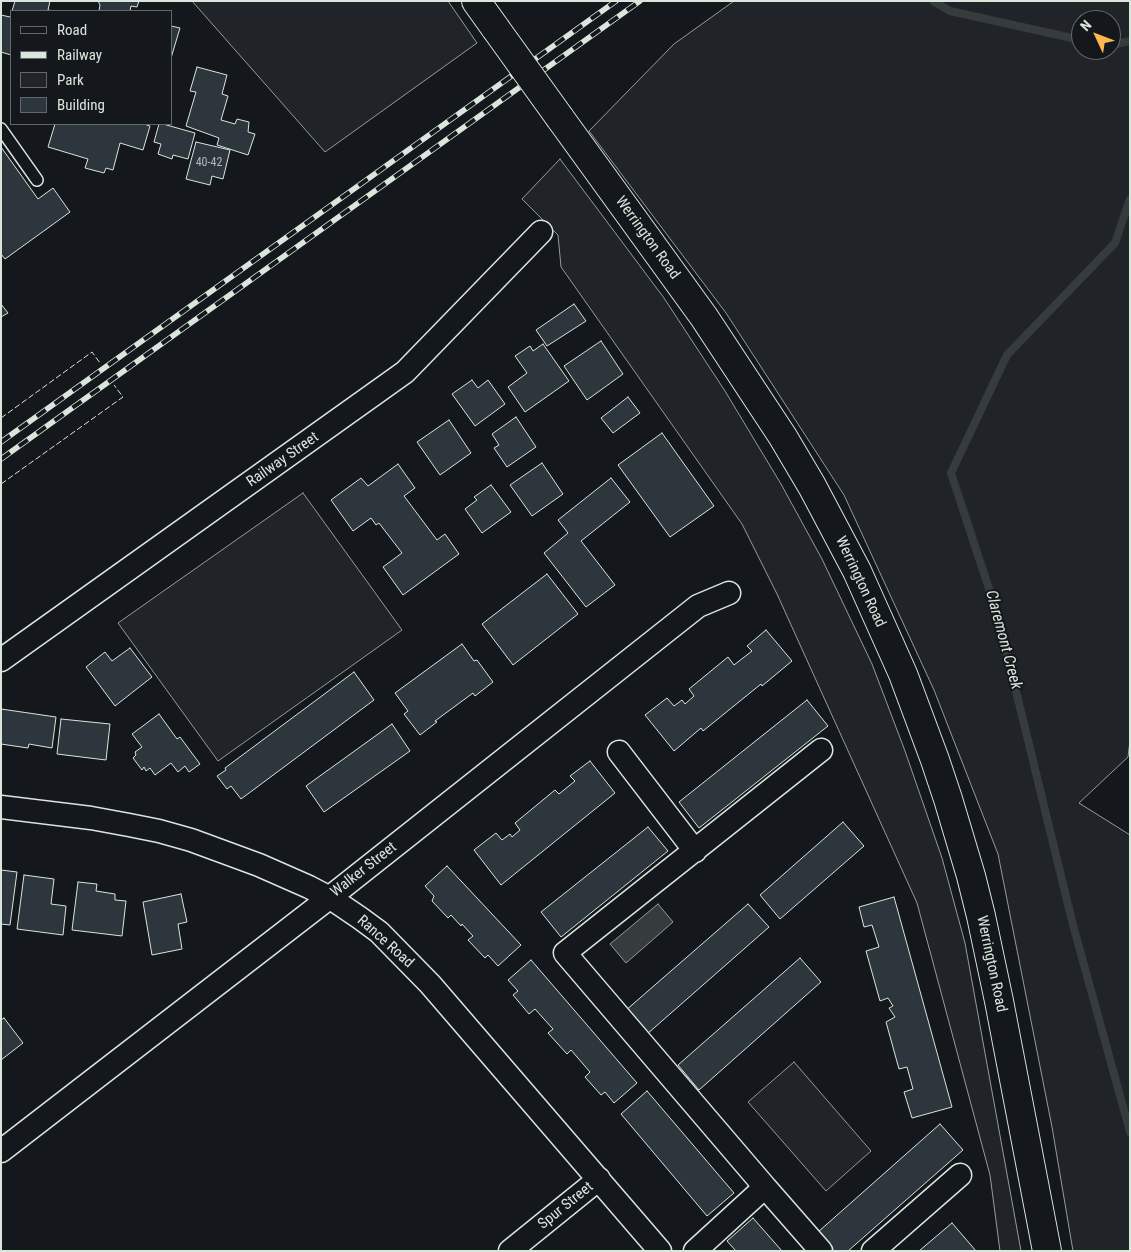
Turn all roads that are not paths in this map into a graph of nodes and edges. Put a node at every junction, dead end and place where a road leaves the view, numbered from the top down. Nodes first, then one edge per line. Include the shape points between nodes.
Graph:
1 (476, 1) edge
2 (1, 129) edge
3 (37, 180) dead end
4 (541, 232) dead end
5 (729, 593) dead end
6 (1, 660) edge
7 (821, 750) dead end
8 (619, 752) dead end
9 (1, 807) edge
10 (694, 850) junction
11 (329, 898) junction
12 (1, 1150) edge
13 (960, 1174) dead end
14 (599, 1179) junction
15 (765, 1187) junction
16 (510, 1251) edge
17 (660, 1251) edge
18 (695, 1251) edge
19 (821, 1251) edge
20 (873, 1251) edge
21 (1047, 1251) edge

1 - 21 main road, Werrington Road, bridge via 704,317 783,437 857,571 923,725 975,892
2 - 3 lane
4 - 6 street, Railway Street via 405,372
5 - 11 street, Walker Street via 698,606
7 - 10 street
8 - 10 street
9 - 11 street, Rance Road via 91,818 183,838 259,865
10 - 15 street via 565,954
11 - 12 street, Walker Street
11 - 14 street, Rance Road via 379,932 430,984
13 - 20 street
14 - 16 street, Spur Street
14 - 17 street, Rance Road
15 - 18 street
15 - 19 street

